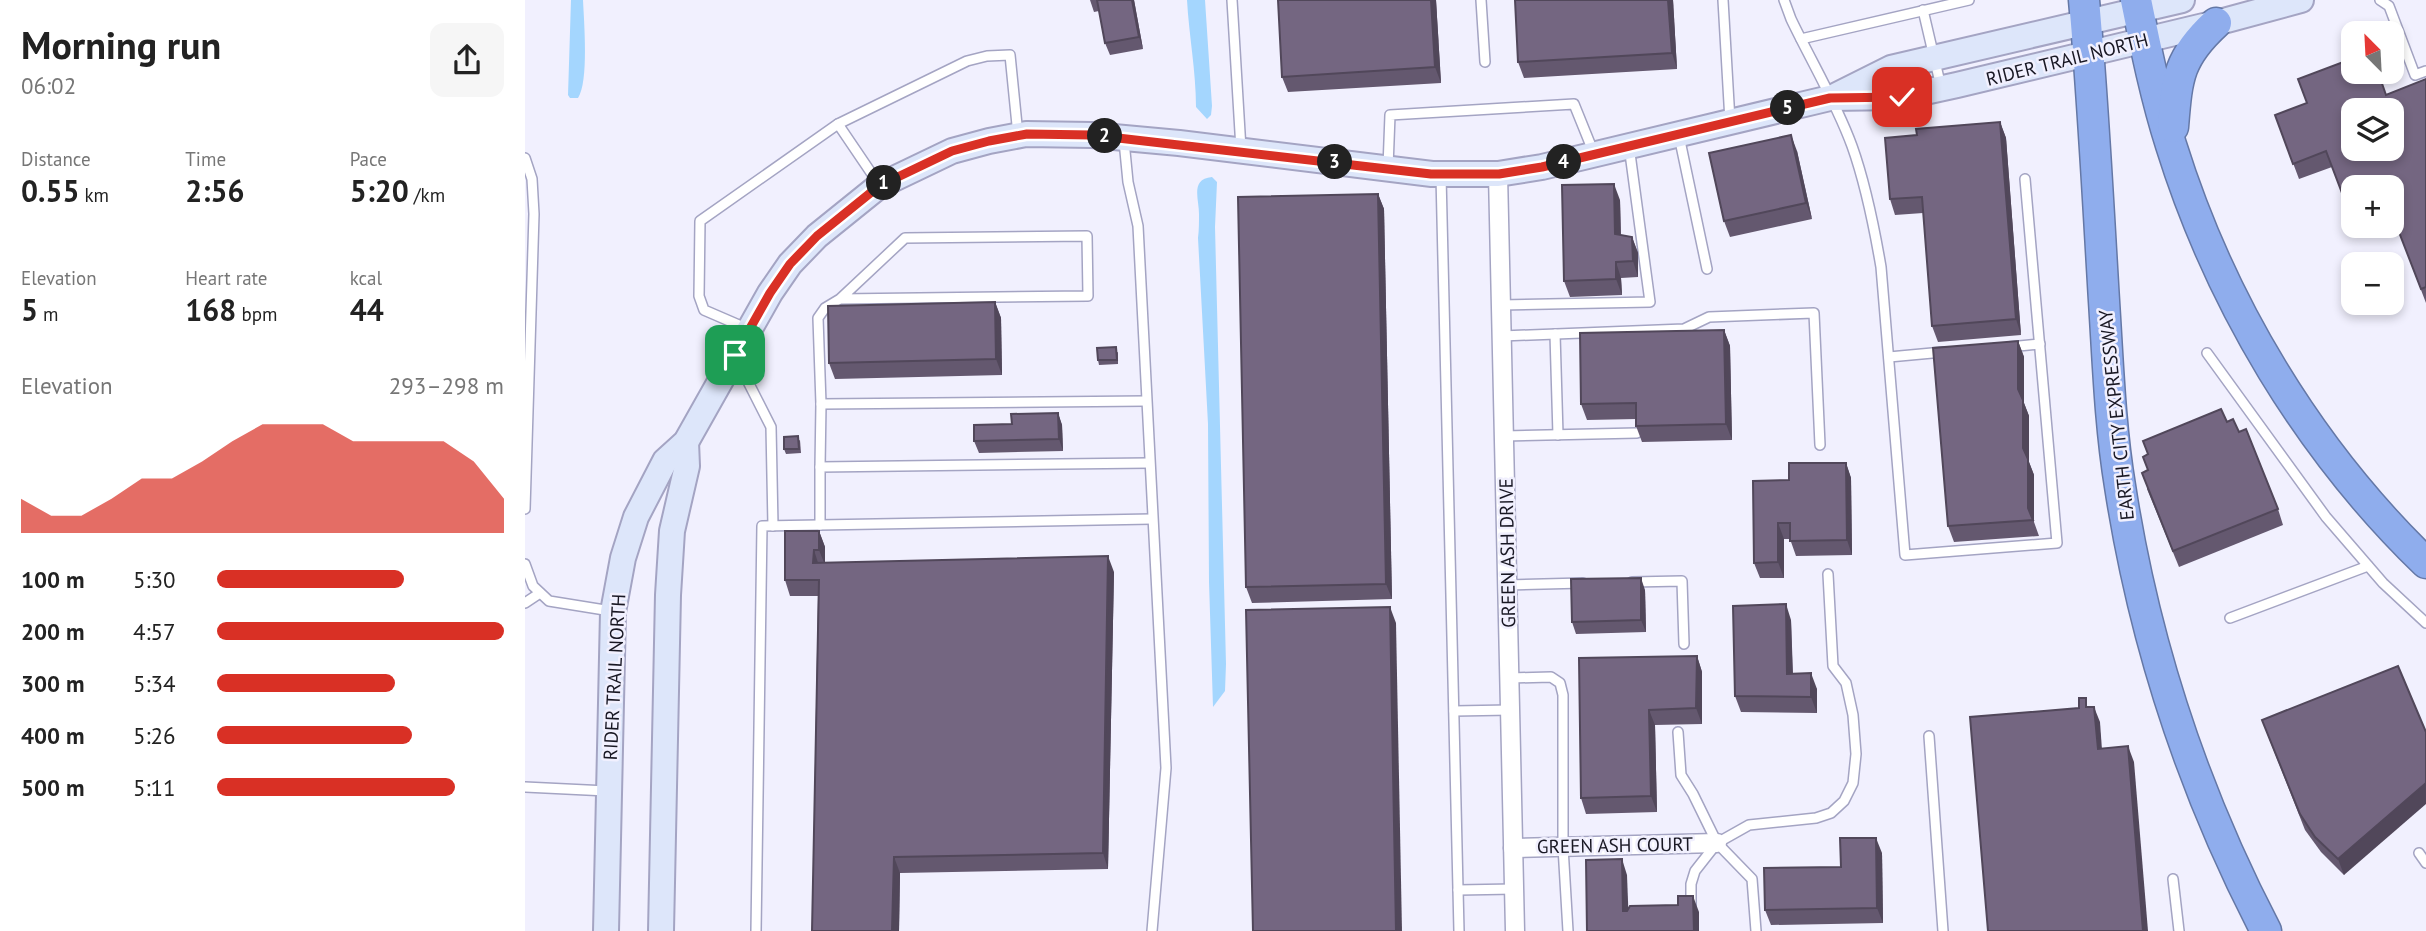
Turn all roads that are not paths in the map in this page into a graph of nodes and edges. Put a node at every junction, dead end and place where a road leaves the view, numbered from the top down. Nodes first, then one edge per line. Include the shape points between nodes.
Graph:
1 (1233, 0) edge
2 (1481, 0) edge
3 (1723, 0) edge
4 (1784, 0) edge
5 (1969, 0) edge
6 (2182, 0) edge
7 (2301, 0) edge
8 (2380, 0) edge
9 (2137, 5) edge
10 (1923, 10) junction
11 (2085, 11) edge
12 (2216, 23) junction
13 (1801, 39) junction
14 (2145, 40) junction
15 (2089, 53) junction
16 (1935, 58) junction
17 (1485, 62) dead end
18 (2426, 71) edge
19 (1942, 88) junction
20 (1830, 98) junction
21 (1730, 122) junction
22 (838, 124) junction
23 (1678, 134) junction
24 (1019, 135) junction
25 (1124, 138) junction
26 (2171, 145) junction
27 (1629, 146) junction
28 (1241, 151) junction
29 (1595, 155) junction
30 (525, 158) edge
31 (1388, 169) junction
32 (1441, 174) junction
33 (1499, 174) junction
34 (2025, 179) dead end
35 (879, 186) junction
36 (529, 209) edge
37 (1707, 270) dead end
38 (839, 299) junction
39 (1501, 305) junction
40 (528, 315) edge
41 (749, 330) junction
42 (1555, 334) junction
43 (1502, 336) junction
44 (2039, 344) junction
45 (1998, 348) edge
46 (1957, 351) edge
47 (2207, 353) dead end
48 (735, 355) junction
49 (1889, 357) junction
50 (1146, 401) junction
51 (821, 404) junction
52 (1637, 433) edge
53 (1558, 435) junction
54 (1504, 436) junction
55 (686, 442) junction
56 (1820, 445) dead end
57 (1149, 463) junction
58 (820, 467) junction
59 (525, 509) edge
60 (1152, 519) junction
61 (820, 525) junction
62 (773, 526) junction
63 (2426, 563) edge
64 (525, 564) edge
65 (2368, 566) junction
66 (1828, 574) dead end
67 (1627, 582) edge
68 (1587, 583) edge
69 (1507, 585) junction
70 (540, 593) junction
71 (525, 603) edge
72 (613, 612) junction
73 (2230, 618) dead end
74 (2426, 623) edge
75 (1684, 644) dead end
76 (1510, 678) junction
77 (1454, 710) junction
78 (1510, 710) junction
79 (1678, 732) dead end
80 (1929, 736) dead end
81 (525, 788) edge
82 (609, 792) junction
83 (1717, 843) junction
84 (1563, 847) junction
85 (1513, 848) junction
86 (2419, 853) dead end
87 (2426, 863) edge
88 (2173, 879) dead end
89 (1514, 890) junction
90 (1458, 891) junction
91 (1691, 908) edge
92 (606, 931) edge
93 (661, 931) edge
94 (756, 931) edge
95 (1152, 931) edge
96 (1459, 931) edge
97 (1515, 931) edge
98 (1568, 931) edge
99 (1756, 931) edge
100 (1943, 931) edge
101 (2179, 931) edge
102 (2266, 931) edge

1 - 28 lane
2 - 17 lane
3 - 21 lane
4 - 13 lane
5 - 10 lane
6 - 9 street, RIDER TRAIL NORTH
7 - 12 street, RIDER TRAIL NORTH
8 - 18 lane via 2389,6 2415,75
9 - 11 street, RIDER TRAIL NORTH
9 - 14 highway
10 - 13 lane
10 - 16 lane
11 - 15 highway, EARTH CITY EXPRESSWAY
11 - 16 street, RIDER TRAIL NORTH
12 - 14 street, RIDER TRAIL NORTH
12 - 26 highway via 2195,43 2180,71
13 - 20 lane
14 - 15 street, RIDER TRAIL NORTH
14 - 26 highway
15 - 19 street, RIDER TRAIL NORTH
15 - 102 highway, EARTH CITY EXPRESSWAY via 2113,426 2128,539 2154,649 2188,757
16 - 19 lane
16 - 20 street, RIDER TRAIL NORTH via 1891,68
19 - 20 street, RIDER TRAIL NORTH via 1902,97
20 - 21 street, RIDER TRAIL NORTH
20 - 49 lane via 1851,143 1869,204 1881,267
21 - 23 street, RIDER TRAIL NORTH
22 - 24 lane via 967,61 1010,55
22 - 35 lane
22 - 41 lane via 700,221 699,296 704,310
23 - 27 street, RIDER TRAIL NORTH
23 - 37 lane
24 - 25 street, RIDER TRAIL NORTH
24 - 35 street, RIDER TRAIL NORTH via 952,151
25 - 28 street, RIDER TRAIL NORTH
25 - 50 lane via 1138,226
26 - 63 highway via 2222,276 2275,375 2340,468
27 - 29 street, RIDER TRAIL NORTH
27 - 39 lane via 1650,302
28 - 31 street, RIDER TRAIL NORTH
29 - 31 lane via 1574,104 1390,116
29 - 33 street, RIDER TRAIL NORTH
30 - 36 lane via 532,179
31 - 32 street, RIDER TRAIL NORTH
32 - 33 street, RIDER TRAIL NORTH
32 - 77 lane
33 - 39 street, GREEN ASH DRIVE
34 - 44 lane
35 - 41 street, RIDER TRAIL NORTH via 790,264
36 - 40 lane
38 - 38 lane via 1088,296 1087,236 905,238
38 - 51 lane via 818,317
39 - 43 street, GREEN ASH DRIVE
40 - 59 lane
41 - 48 street, RIDER TRAIL NORTH
42 - 43 lane
42 - 53 lane
42 - 56 lane via 1684,330 1709,317 1814,313
43 - 54 street, GREEN ASH DRIVE
44 - 45 lane
44 - 49 lane via 2057,543 1905,555
46 - 49 lane
47 - 65 lane via 2299,483
48 - 55 street, RIDER TRAIL NORTH
48 - 62 lane via 771,427
50 - 51 lane
50 - 57 lane
51 - 58 lane
52 - 53 lane
53 - 54 lane
54 - 69 street, GREEN ASH DRIVE
55 - 72 street, RIDER TRAIL NORTH via 665,461 636,517
55 - 93 street, RIDER TRAIL NORTH via 687,466 672,531 668,595
57 - 58 lane
57 - 60 lane
58 - 61 lane
60 - 61 lane
60 - 95 lane via 1166,768
61 - 62 lane
62 - 94 lane via 762,526
64 - 70 lane
65 - 73 lane
65 - 74 lane
66 - 83 lane via 1833,666 1846,683 1853,715 1853,783 1845,801 1831,813 1749,825
67 - 75 lane via 1682,580
68 - 69 lane
69 - 76 street, GREEN ASH DRIVE
70 - 71 lane
70 - 72 lane via 549,601
72 - 82 street, RIDER TRAIL NORTH
76 - 78 street, GREEN ASH DRIVE
76 - 84 lane via 1551,677 1560,683
77 - 78 lane
77 - 90 lane
78 - 85 street, GREEN ASH DRIVE
79 - 83 lane via 1681,775
80 - 100 lane
81 - 82 lane
82 - 92 street, RIDER TRAIL NORTH
83 - 84 street, GREEN ASH COURT
83 - 91 lane via 1695,871
83 - 99 lane via 1752,879
84 - 85 street, GREEN ASH COURT
84 - 98 lane
85 - 89 street, GREEN ASH DRIVE
86 - 87 lane
88 - 101 lane
89 - 90 lane
89 - 97 street, GREEN ASH DRIVE
90 - 96 lane

